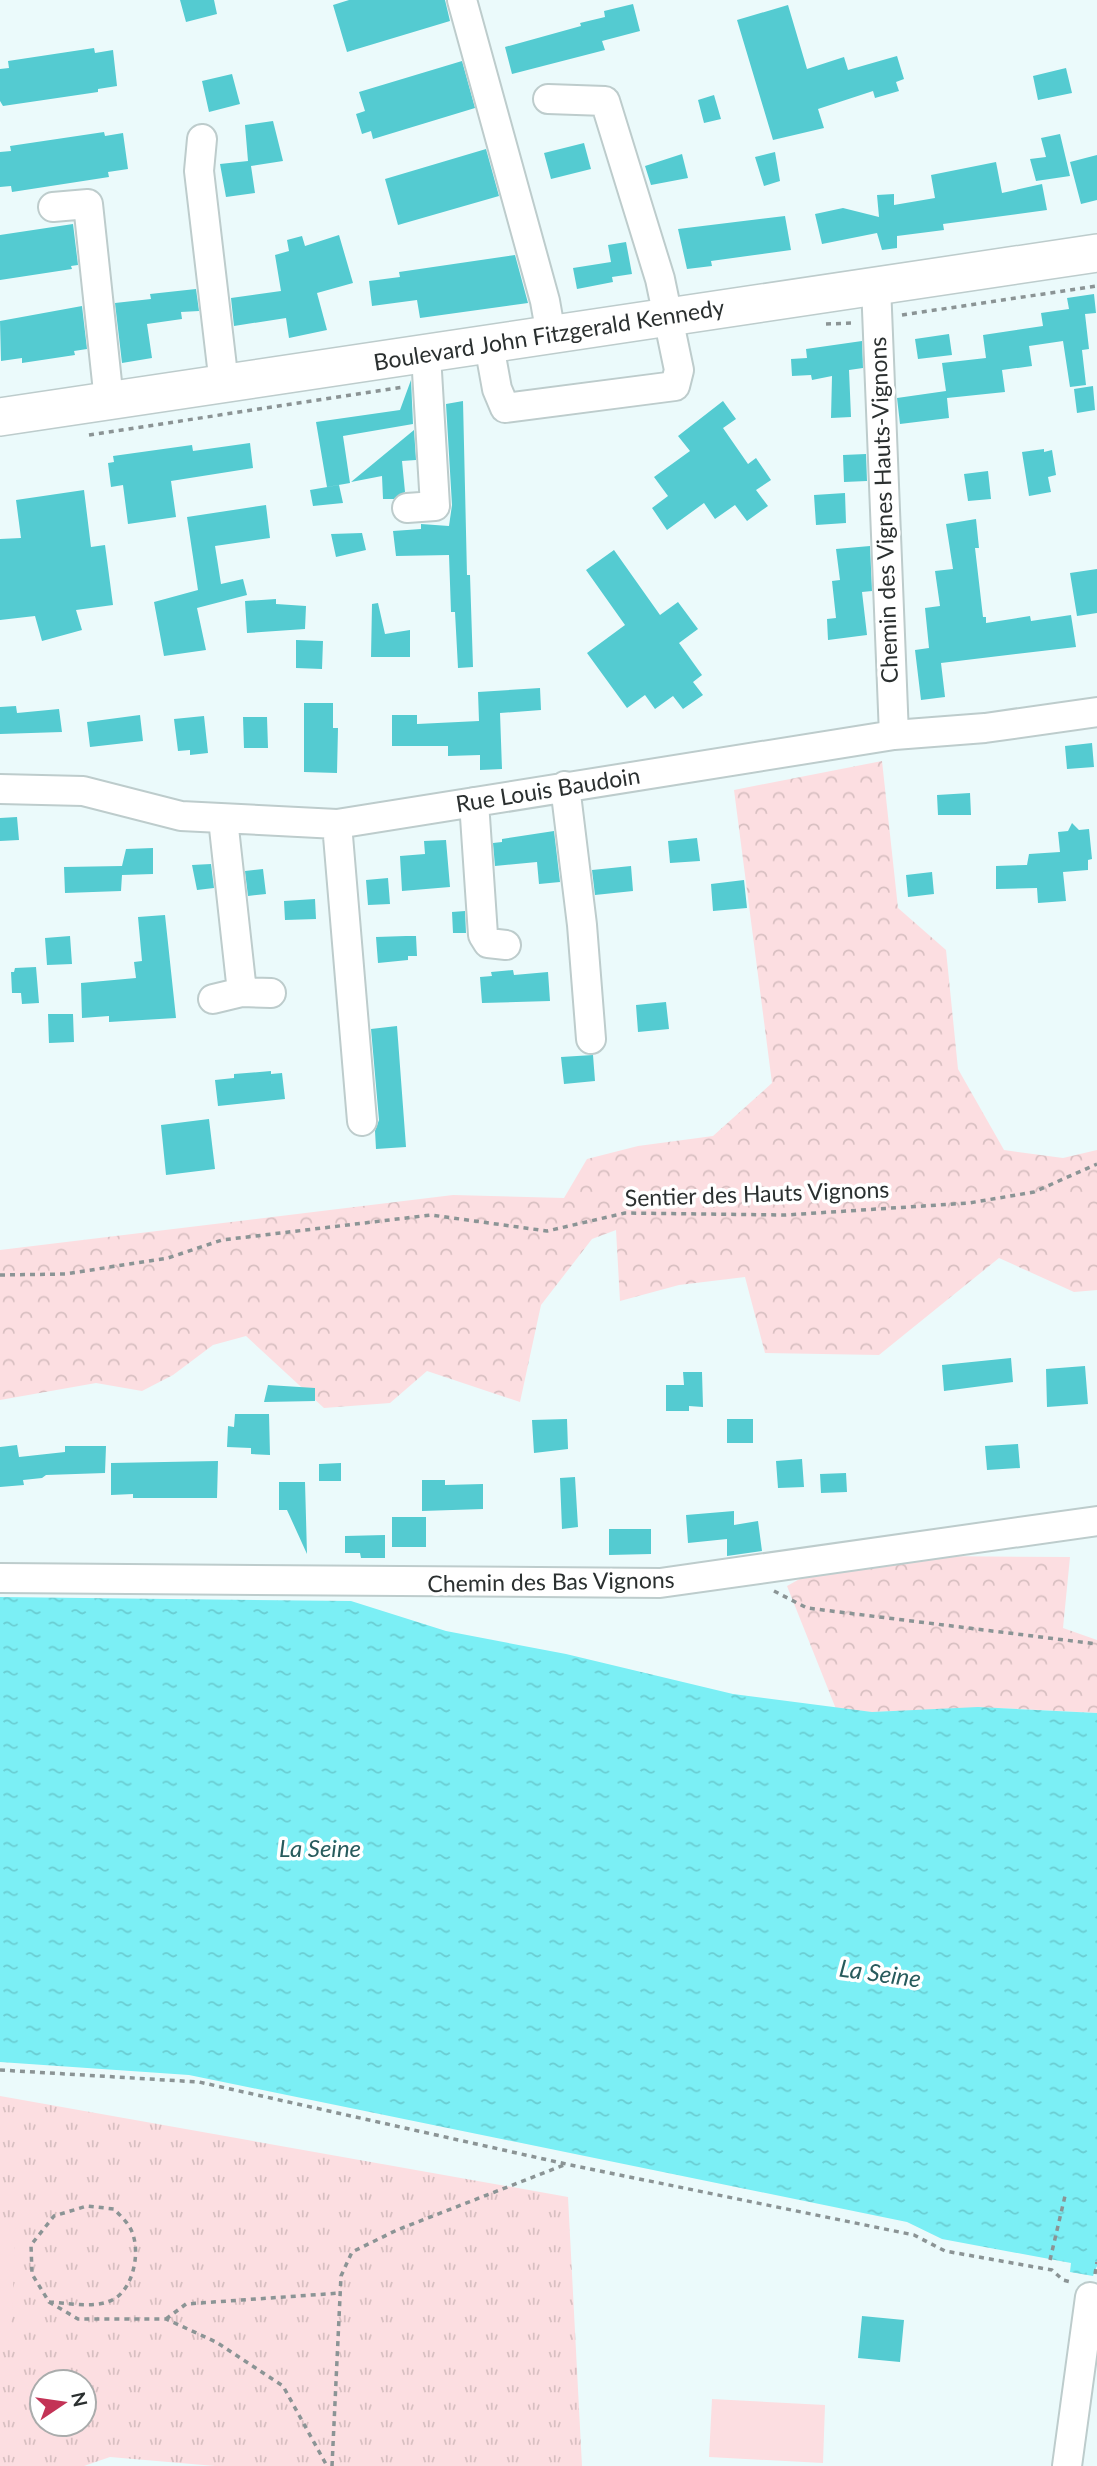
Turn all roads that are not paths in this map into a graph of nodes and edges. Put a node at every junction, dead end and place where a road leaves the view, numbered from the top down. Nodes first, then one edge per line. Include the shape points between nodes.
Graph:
1 (462, 0) edge
2 (548, 99) dead end
3 (202, 139) dead end
4 (53, 206) dead end
5 (1097, 253) edge
6 (876, 285) junction
7 (668, 317) junction
8 (551, 335) junction
9 (489, 345) junction
10 (426, 355) junction
11 (224, 384) junction
12 (109, 401) junction
13 (0, 417) edge
14 (407, 508) dead end
15 (1097, 712) edge
16 (894, 735) junction
17 (565, 786) junction
18 (0, 789) edge
19 (474, 802) junction
20 (223, 819) junction
21 (337, 824) junction
22 (506, 945) dead end
23 (242, 992) junction
24 (271, 993) dead end
25 (213, 999) dead end
26 (591, 1040) dead end
27 (362, 1121) dead end
28 (1097, 1521) edge
29 (0, 1578) edge
30 (1082, 2290) road end
31 (1068, 2466) edge

1 - 8 street
2 - 7 street via 605,101
3 - 11 street via 199,171
4 - 12 street via 88,204
5 - 6 main road, Boulevard John Fitzgerald Kennedy
6 - 7 main road, Boulevard John Fitzgerald Kennedy
6 - 16 street, Chemin des Vignes Hauts-Vignons
7 - 8 main road, Boulevard John Fitzgerald Kennedy
7 - 9 street via 679,370 675,386 505,408
8 - 9 main road, Boulevard John Fitzgerald Kennedy
9 - 10 main road, Boulevard John Fitzgerald Kennedy
10 - 11 main road, Boulevard John Fitzgerald Kennedy
10 - 14 street via 435,506
11 - 12 main road, Boulevard John Fitzgerald Kennedy
12 - 13 main road, Boulevard John Fitzgerald Kennedy
15 - 16 street, Rue Louis Baudoin
16 - 17 street, Rue Louis Baudoin
17 - 19 street, Rue Louis Baudoin
17 - 26 street
18 - 20 street, Rue Louis Baudoin via 83,791 181,816
19 - 21 street, Rue Louis Baudoin
19 - 22 street via 483,935 488,943
20 - 21 street, Rue Louis Baudoin
20 - 23 street
21 - 27 street
23 - 24 street
23 - 25 street
28 - 29 street, Chemin des Bas Vignons via 660,1583
30 - 31 street

